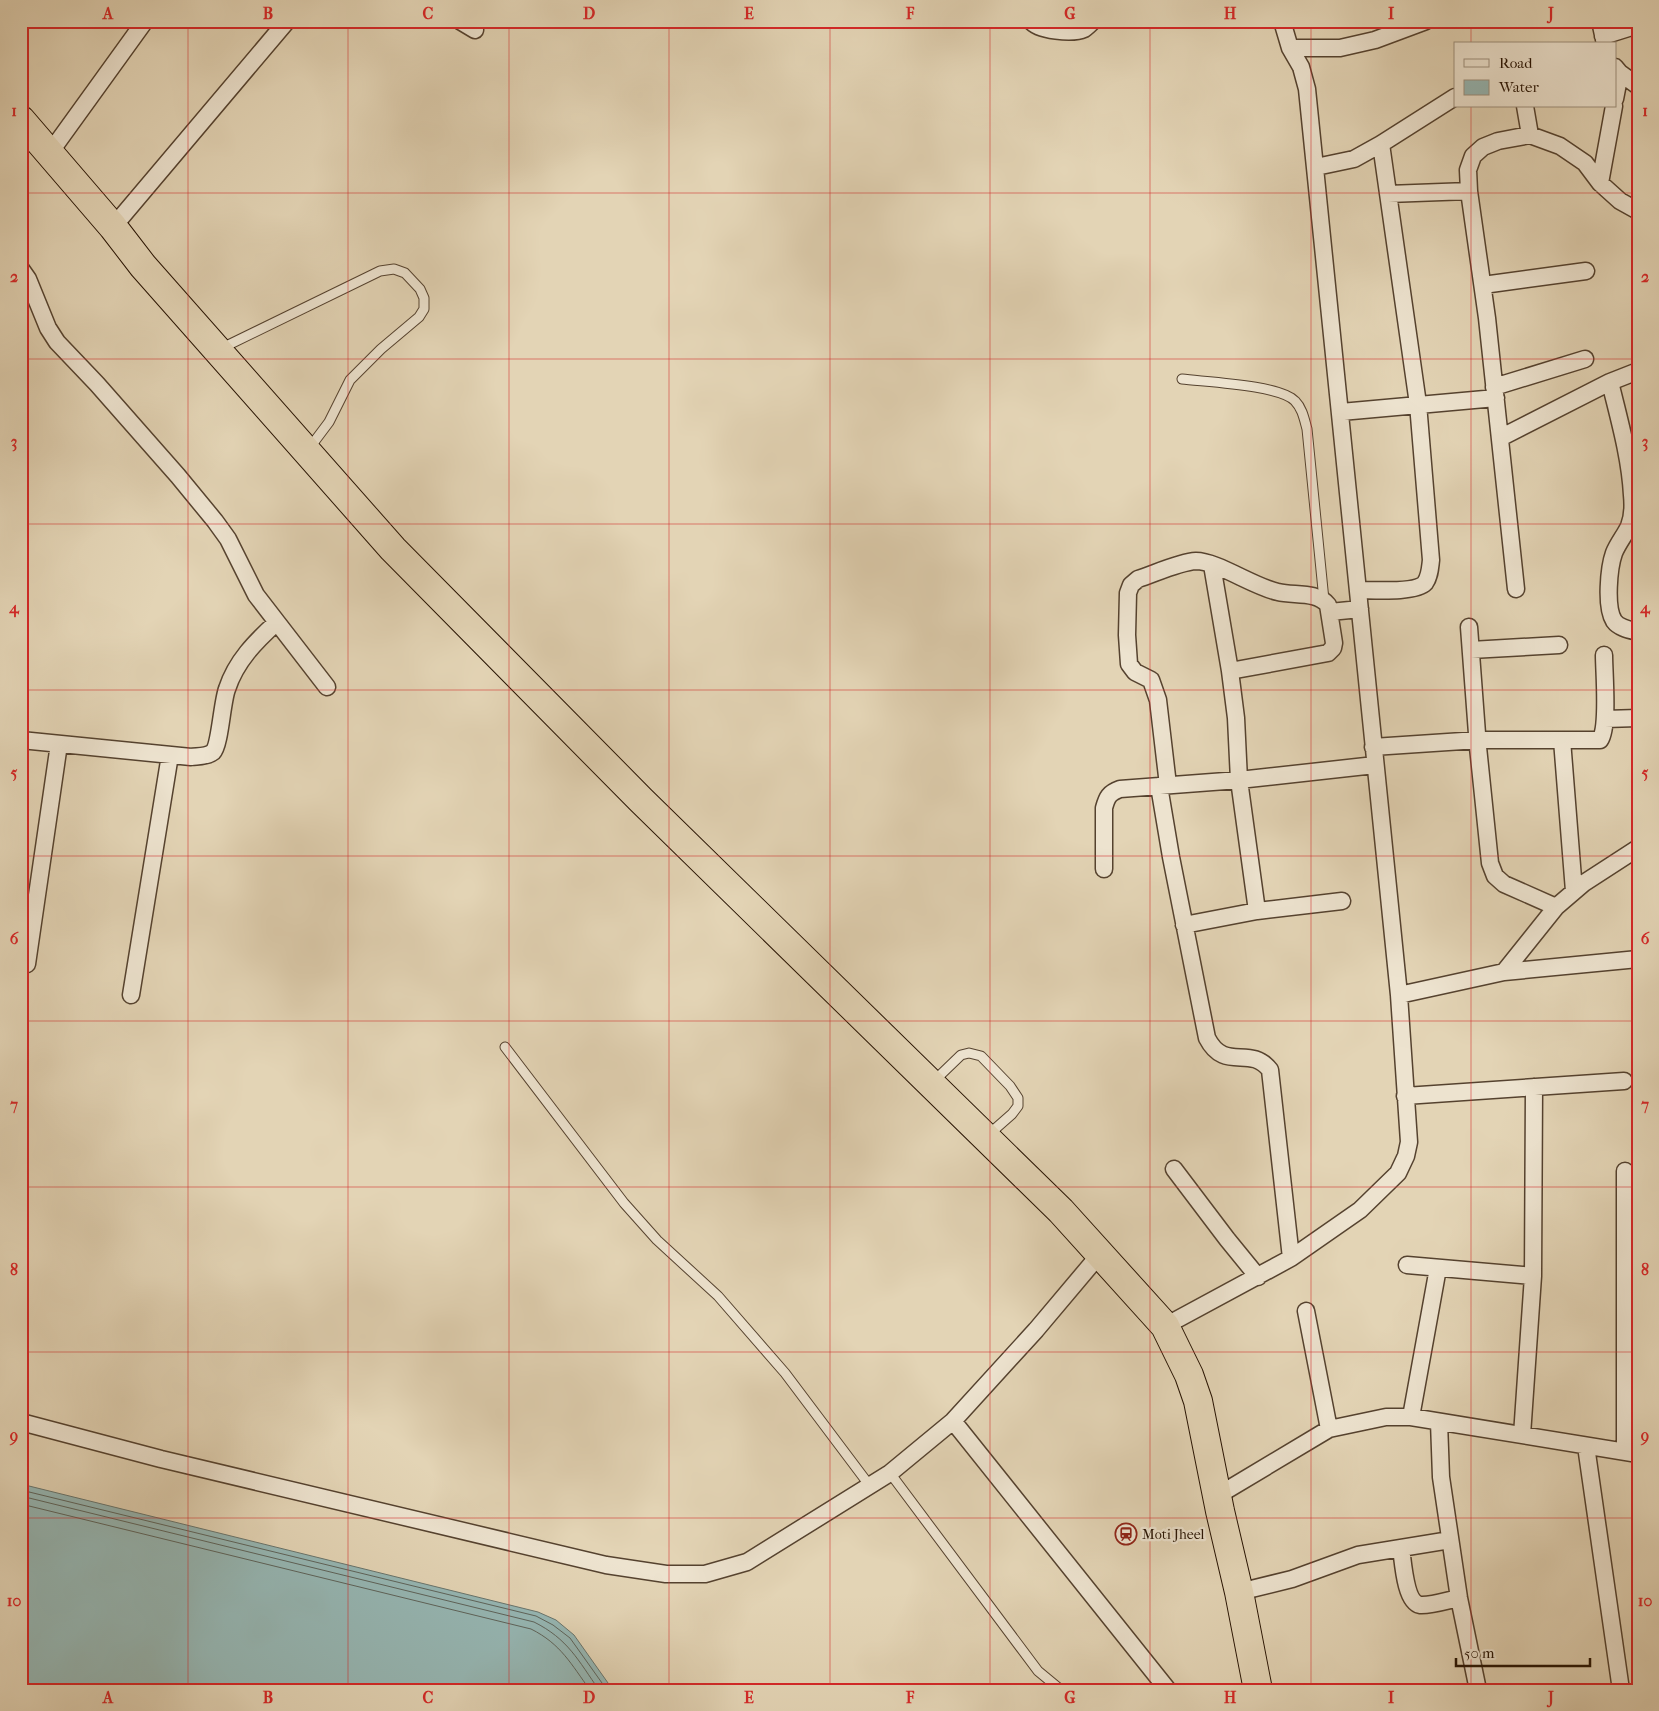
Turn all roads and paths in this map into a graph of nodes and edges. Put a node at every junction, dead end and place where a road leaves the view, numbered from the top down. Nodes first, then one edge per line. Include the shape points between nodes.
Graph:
1 (144, 21) edge
2 (287, 21) edge
3 (460, 21) edge
4 (1031, 21) edge
5 (1093, 21) edge
6 (1282, 21) edge
7 (1426, 21) edge
8 (1638, 25) edge
9 (475, 30) dead end
10 (1603, 34) edge
11 (1290, 48) junction
12 (1618, 70) edge
13 (1638, 86) edge
14 (1616, 89) edge
15 (1454, 98) edge
16 (1525, 108) edge
17 (1614, 108) edge
18 (21, 120) edge
19 (1530, 135) junction
20 (1382, 144) junction
21 (49, 154) junction
22 (1316, 167) junction
23 (1600, 183) junction
24 (1469, 191) junction
25 (1388, 194) junction
26 (1638, 211) edge
27 (113, 227) junction
28 (21, 270) edge
29 (1586, 271) dead end
30 (1483, 285) junction
31 (217, 350) junction
32 (1585, 359) dead end
33 (1638, 371) edge
34 (1182, 379) dead end
35 (1610, 382) junction
36 (1495, 392) junction
37 (1418, 404) junction
38 (1341, 412) junction
39 (1500, 438) junction
40 (306, 452) junction
41 (1212, 565) junction
42 (1516, 589) dead end
43 (1359, 590) junction
44 (1327, 606) junction
45 (1360, 610) junction
46 (276, 622) junction
47 (1469, 627) dead end
48 (1638, 632) edge
49 (1559, 645) dead end
50 (1471, 650) junction
51 (1604, 655) dead end
52 (1230, 671) junction
53 (327, 687) dead end
54 (1638, 718) edge
55 (1605, 719) junction
56 (21, 740) edge
57 (1478, 740) junction
58 (1562, 740) junction
59 (58, 744) junction
60 (1373, 747) junction
61 (170, 755) junction
62 (1375, 765) junction
63 (1239, 780) junction
64 (1163, 786) junction
65 (1638, 848) edge
66 (1104, 869) dead end
67 (1574, 891) junction
68 (1342, 900) dead end
69 (1556, 907) junction
70 (1258, 911) junction
71 (1184, 925) junction
72 (1638, 959) edge
73 (27, 964) dead end
74 (1504, 972) junction
75 (131, 995) dead end
76 (1399, 995) junction
77 (505, 1047) dead end
78 (1624, 1081) dead end
79 (931, 1084) junction
80 (1534, 1087) junction
81 (1405, 1096) junction
82 (986, 1137) junction
83 (1174, 1169) dead end
84 (1625, 1171) dead end
85 (1631, 1226) edge
86 (1100, 1254) junction
87 (1291, 1258) junction
88 (1407, 1265) dead end
89 (1438, 1268) junction
90 (1258, 1276) junction
91 (1533, 1276) junction
92 (1306, 1311) dead end
93 (1165, 1326) junction
94 (1412, 1417) junction
95 (953, 1420) junction
96 (21, 1422) edge
97 (1439, 1422) junction
98 (1329, 1429) junction
99 (1522, 1435) junction
100 (1586, 1446) junction
101 (1632, 1452) edge
102 (890, 1473) junction
103 (870, 1486) junction
104 (1217, 1496) junction
105 (1450, 1540) junction
106 (1400, 1548) junction
107 (1239, 1592) junction
108 (1459, 1598) junction
109 (1061, 1690) edge
110 (1168, 1690) edge
111 (1258, 1690) edge
112 (1478, 1690) edge
113 (1621, 1690) edge

1 - 21 street
2 - 27 street
3 - 9 street
4 - 5 street via 1050,30 1073,32 1084,29
6 - 11 street
7 - 11 street via 1375,40 1340,48
8 - 10 street
11 - 22 street via 1301,67 1307,88
12 - 13 street
12 - 14 street
15 - 20 street
16 - 19 street
17 - 23 street
18 - 21 highway
19 - 23 street via 1560,146 1585,163
19 - 24 street via 1498,141 1483,147 1473,156 1468,170
20 - 22 street via 1354,159
20 - 25 street
21 - 27 highway
22 - 38 street
23 - 26 street via 1620,201
24 - 25 street
24 - 30 street
25 - 37 street
27 - 31 highway
28 - 46 street via 57,342 215,521 228,539 256,595
29 - 30 street
30 - 36 street
31 - 40 highway
31 - 40 lane via 380,271 394,269 404,273 420,289 424,309 419,317 350,380 329,422
32 - 36 street
33 - 35 street
34 - 44 lane via 1269,389 1294,400 1302,411 1307,429
35 - 39 street
35 - 48 street via 1624,440 1632,494 1629,526 1610,565 1610,608 1620,626
36 - 37 street
36 - 39 street
37 - 38 street
37 - 43 street via 1431,560 1429,576 1414,589
38 - 43 street
39 - 42 street
40 - 79 highway via 393,549 634,794
41 - 44 street via 1279,593 1317,597
41 - 52 street
41 - 64 street via 1189,562 1138,579 1128,593 1126,635 1130,664 1135,672 1151,680 1158,700
43 - 45 street
44 - 45 street
44 - 52 street via 1334,643 1328,652
45 - 60 street
46 - 53 street
46 - 61 street via 254,642 232,676 222,705 217,745 212,752 190,757
47 - 50 street
49 - 50 street
50 - 57 street
51 - 55 street
52 - 63 street
54 - 55 street
55 - 58 street via 1604,735 1600,740
56 - 59 street
57 - 58 street
57 - 60 street
57 - 69 street via 1490,863 1495,876 1509,888
58 - 67 street
59 - 61 street
59 - 73 street
60 - 62 street
61 - 75 street
62 - 63 street
62 - 76 street
63 - 64 street
63 - 70 street
64 - 66 street via 1110,792 1104,808
64 - 71 street
65 - 67 street
67 - 69 street
68 - 70 street
69 - 74 street
70 - 71 street
71 - 87 street via 1211,1047 1225,1056 1255,1058 1270,1070
72 - 74 street
74 - 76 street
76 - 81 street
77 - 103 lane via 624,1203 657,1240 718,1296 785,1373
78 - 80 street
79 - 82 highway
79 - 82 lane via 961,1055 981,1056 1018,1098 1018,1106 1012,1114
80 - 81 street
80 - 91 street
81 - 87 street via 1409,1142 1398,1173 1360,1210
82 - 86 highway
83 - 90 street
84 - 85 street
85 - 101 street
86 - 93 highway
86 - 95 street
87 - 90 street
88 - 89 street
89 - 91 street
89 - 94 street
90 - 93 street
91 - 99 street
92 - 98 street
93 - 104 highway via 1190,1375 1198,1401
94 - 97 street
94 - 98 street via 1386,1417
95 - 102 street
95 - 110 street
96 - 103 street via 160,1459 606,1565 666,1574 705,1574 747,1562
97 - 99 street
97 - 105 street via 1441,1477
98 - 104 street
99 - 100 street
100 - 101 street
100 - 113 street
102 - 103 street
102 - 109 lane via 1038,1671
104 - 107 highway
105 - 106 street
105 - 108 street
106 - 107 street via 1358,1555 1292,1579
106 - 108 street via 1409,1596 1414,1602 1421,1605
107 - 111 highway
108 - 112 street

